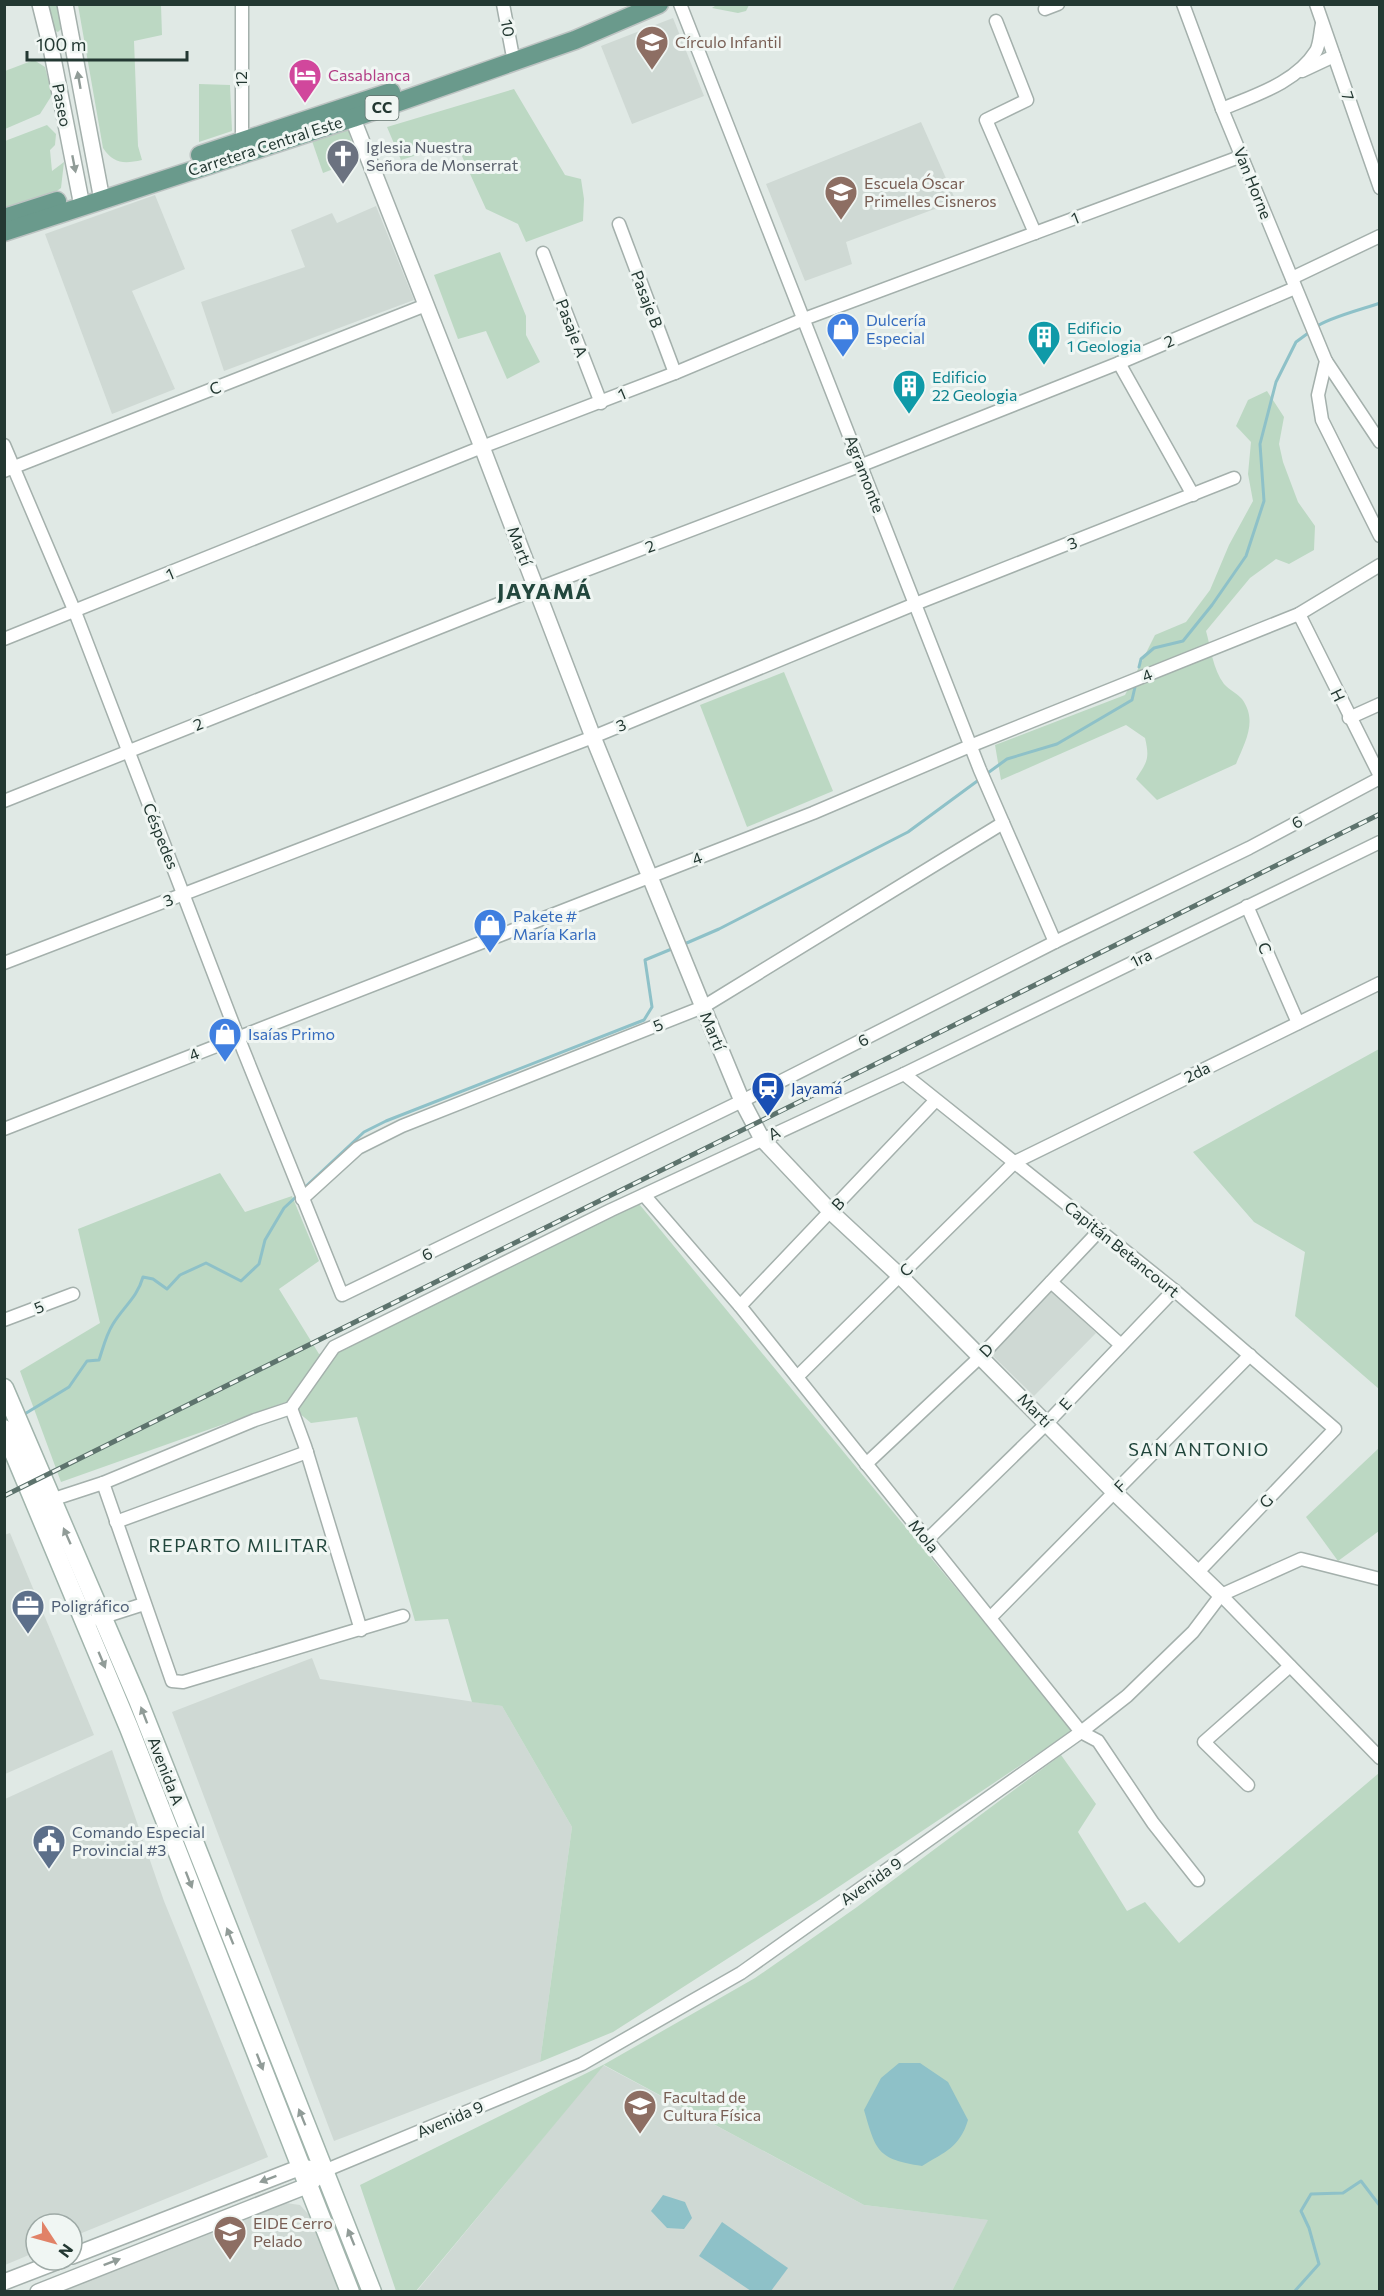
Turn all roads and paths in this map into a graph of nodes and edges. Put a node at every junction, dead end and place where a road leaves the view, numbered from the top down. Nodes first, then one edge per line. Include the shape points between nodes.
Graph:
1 (40, 4) edge
2 (65, 4) edge
3 (242, 4) edge
4 (503, 4) edge
5 (630, 4) edge
6 (659, 4) edge
7 (680, 4) edge
8 (1058, 4) edge
9 (1183, 4) edge
10 (1316, 4) edge
11 (1045, 9) dead end
12 (996, 21) dead end
13 (1322, 23) junction
14 (512, 52) junction
15 (1334, 56) junction
16 (1297, 73) junction
17 (1222, 109) junction
18 (350, 112) junction
19 (242, 148) junction
20 (1242, 156) junction
21 (1380, 188) edge
22 (100, 194) junction
23 (81, 200) junction
24 (4, 218) edge
25 (619, 224) dead end
26 (4, 232) edge
27 (1035, 233) junction
28 (1380, 236) edge
29 (543, 254) dead end
30 (1293, 283) junction
31 (426, 305) junction
32 (804, 319) junction
33 (1326, 361) junction
34 (1119, 363) junction
35 (675, 373) junction
36 (601, 403) junction
37 (1380, 442) edge
38 (4, 445) edge
39 (482, 447) junction
40 (862, 465) junction
41 (9, 470) edge
42 (1234, 478) dead end
43 (1193, 495) junction
44 (1380, 536) edge
45 (1380, 565) edge
46 (536, 589) junction
47 (915, 604) junction
48 (75, 612) junction
49 (1299, 614) junction
50 (4, 639) edge
51 (1380, 704) edge
52 (1349, 718) junction
53 (593, 736) junction
54 (970, 746) junction
55 (127, 752) junction
56 (1380, 777) edge
57 (4, 801) edge
58 (1003, 823) junction
59 (1380, 842) edge
60 (650, 876) junction
61 (184, 894) junction
62 (1247, 906) junction
63 (1055, 942) junction
64 (4, 963) edge
65 (1380, 983) edge
66 (703, 1008) junction
67 (1298, 1023) junction
68 (238, 1037) junction
69 (904, 1074) junction
70 (742, 1101) junction
71 (935, 1101) junction
72 (4, 1129) edge
73 (762, 1139) junction
74 (1015, 1162) junction
75 (300, 1194) junction
76 (645, 1195) junction
77 (831, 1212) junction
78 (1099, 1231) junction
79 (900, 1276) junction
80 (1052, 1282) junction
81 (1174, 1290) junction
82 (73, 1294) dead end
83 (342, 1295) joint
84 (740, 1306) junction
85 (4, 1320) edge
86 (1121, 1345) junction
87 (1250, 1355) junction
88 (980, 1356) junction
89 (797, 1377) junction
90 (4, 1388) edge
91 (291, 1408) junction
92 (1047, 1423) junction
93 (1335, 1429) joint
94 (10, 1430) edge
95 (307, 1452) junction
96 (866, 1464) junction
97 (103, 1483) junction
98 (1114, 1492) junction
99 (51, 1500) junction
100 (116, 1522) junction
101 (927, 1540) junction
102 (1197, 1573) junction
103 (1380, 1579) edge
104 (1221, 1596) junction
105 (144, 1604) junction
106 (103, 1616) junction
107 (403, 1616) dead end
108 (990, 1618) junction
109 (86, 1623) junction
110 (361, 1629) junction
111 (1290, 1666) junction
112 (1081, 1732) junction
113 (1380, 1758) edge
114 (1248, 1785) dead end
115 (1198, 1880) dead end
116 (301, 2167) junction
117 (324, 2171) junction
118 (309, 2185) junction
119 (84, 2251) edge
120 (30, 2272) edge
121 (4, 2282) edge
122 (38, 2292) edge
123 (351, 2292) edge
124 (372, 2292) edge

1 -> 23 street, Paseo
22 -> 2 street, Paseo
3 - 19 street, 12
4 - 14 street, 10
5 - 14 main road, Carretera Central Este / CC
6 - 18 main road, Carretera Central Este / CC via 575,40
7 - 32 street, Agramonte
8 - 11 street
9 - 17 street, Van Horne
10 - 13 street, 7
12 - 27 street via 1028,100 986,120
13 - 15 street, 7
13 - 16 street via 1317,50
14 - 18 main road, Carretera Central Este / CC
15 - 16 street
15 - 21 street, 7
16 - 17 street
17 - 20 street, Van Horne
18 - 19 main road, Carretera Central Este / CC
18 - 31 street, Martí
19 - 22 main road, Carretera Central Este / CC
20 - 27 street, 1
20 - 30 street, Van Horne
22 - 23 main road, Carretera Central Este / CC
23 - 24 main road, Carretera Central Este / CC
23 - 26 main road, Carretera Central Este / CC
25 - 35 street, Pasaje B
27 - 32 street, 1
28 - 30 street, 2
29 - 36 street, Pasaje A
30 - 33 street, Van Horne
30 - 34 street, 2
31 - 39 street, Martí
31 - 41 street, C
32 - 35 street, 1
32 - 40 street, Agramonte
33 - 37 street, Van Horne
33 - 44 street via 1318,395 1322,420
34 - 40 street, 2
34 - 43 street
35 - 36 street, 1
36 - 39 street, 1
38 - 41 street, Céspedes
39 - 46 street, Martí
39 - 48 street, 1
40 - 46 street, 2
40 - 47 street, Agramonte
41 - 48 street, Céspedes
42 - 43 street, 3
43 - 47 street, 3
45 - 49 street, 4
46 - 53 street, Martí
46 - 55 street, 2
47 - 53 street, 3
47 - 54 street, Agramonte
48 - 50 street, 1
48 - 55 street, Céspedes
49 - 52 street, H
49 - 54 street, 4
51 - 52 street
52 - 56 street, H
53 - 60 street, Martí
53 - 61 street, 3
54 - 58 street, Agramonte
54 - 60 street, 4
55 - 57 street, 2
55 - 61 street, Céspedes
56 - 63 street, 6 via 1250,848
58 - 63 street, Agramonte
58 - 66 street, 5
59 - 62 street, 1ra
60 - 66 street, Martí
60 - 68 street, 4
61 - 64 street, 3
61 - 68 street, Céspedes
62 - 67 street, C
62 - 69 street, 1ra
63 - 70 street, 6
65 - 67 street, 2da
66 - 70 street, Martí
66 - 75 street, 5 via 402,1126 358,1148
67 - 74 street, 2da
68 - 72 street, 4
68 - 75 street, Céspedes
69 - 71 street, Capitán Betancourt
69 - 73 street, A
70 - 73 street, Martí
70 - 83 street, 6
71 - 74 street, Capitán Betancourt
71 - 77 street, B
73 - 76 street, A
73 - 77 street, Martí
74 - 78 street, Capitán Betancourt
74 - 79 street, C
75 - 83 street, Céspedes
76 - 84 street, Mola
76 - 91 street, A via 334,1347
77 - 79 street, Martí
77 - 84 street, B
78 - 80 street, D
78 - 81 street, Capitán Betancourt
79 - 88 street, Martí
79 - 89 street, C
80 - 86 street
80 - 88 street, D
81 - 86 street, E
81 - 87 street, Capitán Betancourt
82 - 85 street, 5
84 - 89 street, Mola
86 - 92 street, E
87 - 93 street, Capitán Betancourt
87 - 98 street, F
88 - 92 street, Martí
88 - 96 street, D
89 - 96 street, Mola
90 - 94 main road, Avenida A via 13,1408
91 - 95 street
91 - 97 street
92 - 98 street, Martí
92 - 101 street, E
93 - 102 street, G
94 - 99 main road, Avenida A
94 - 109 main road, Avenida A
95 - 100 street
95 - 110 street
96 - 101 street, Mola
97 - 99 street
97 - 100 street
98 - 102 street, Martí
98 - 108 street, F
106 -> 99 main road, Avenida A
100 - 105 street
101 - 108 street, Mola
102 - 104 street, Martí
103 - 104 street, Avenida 9 via 1301,1559
104 - 111 street, Martí
104 - 112 street, Avenida 9 via 1192,1632 1135,1688
105 - 106 street
105 - 110 street via 172,1681 183,1682
106 - 109 street
117 -> 106 main road, Avenida A
107 - 110 street
108 - 112 street, Mola
109 -> 116 main road, Avenida A
111 - 113 street, Martí
111 - 114 street via 1204,1742
112 - 115 street, Mola via 1098,1741
112 - 117 street, Avenida 9 via 741,1973 582,2064
116 - 117 street
116 - 118 main road, Avenida A
116 -> 119 street
117 - 118 street, Avenida 9
124 -> 117 main road, Avenida A
122 -> 118 street, Avenida 9
118 - 123 main road, Avenida A
120 - 121 street

